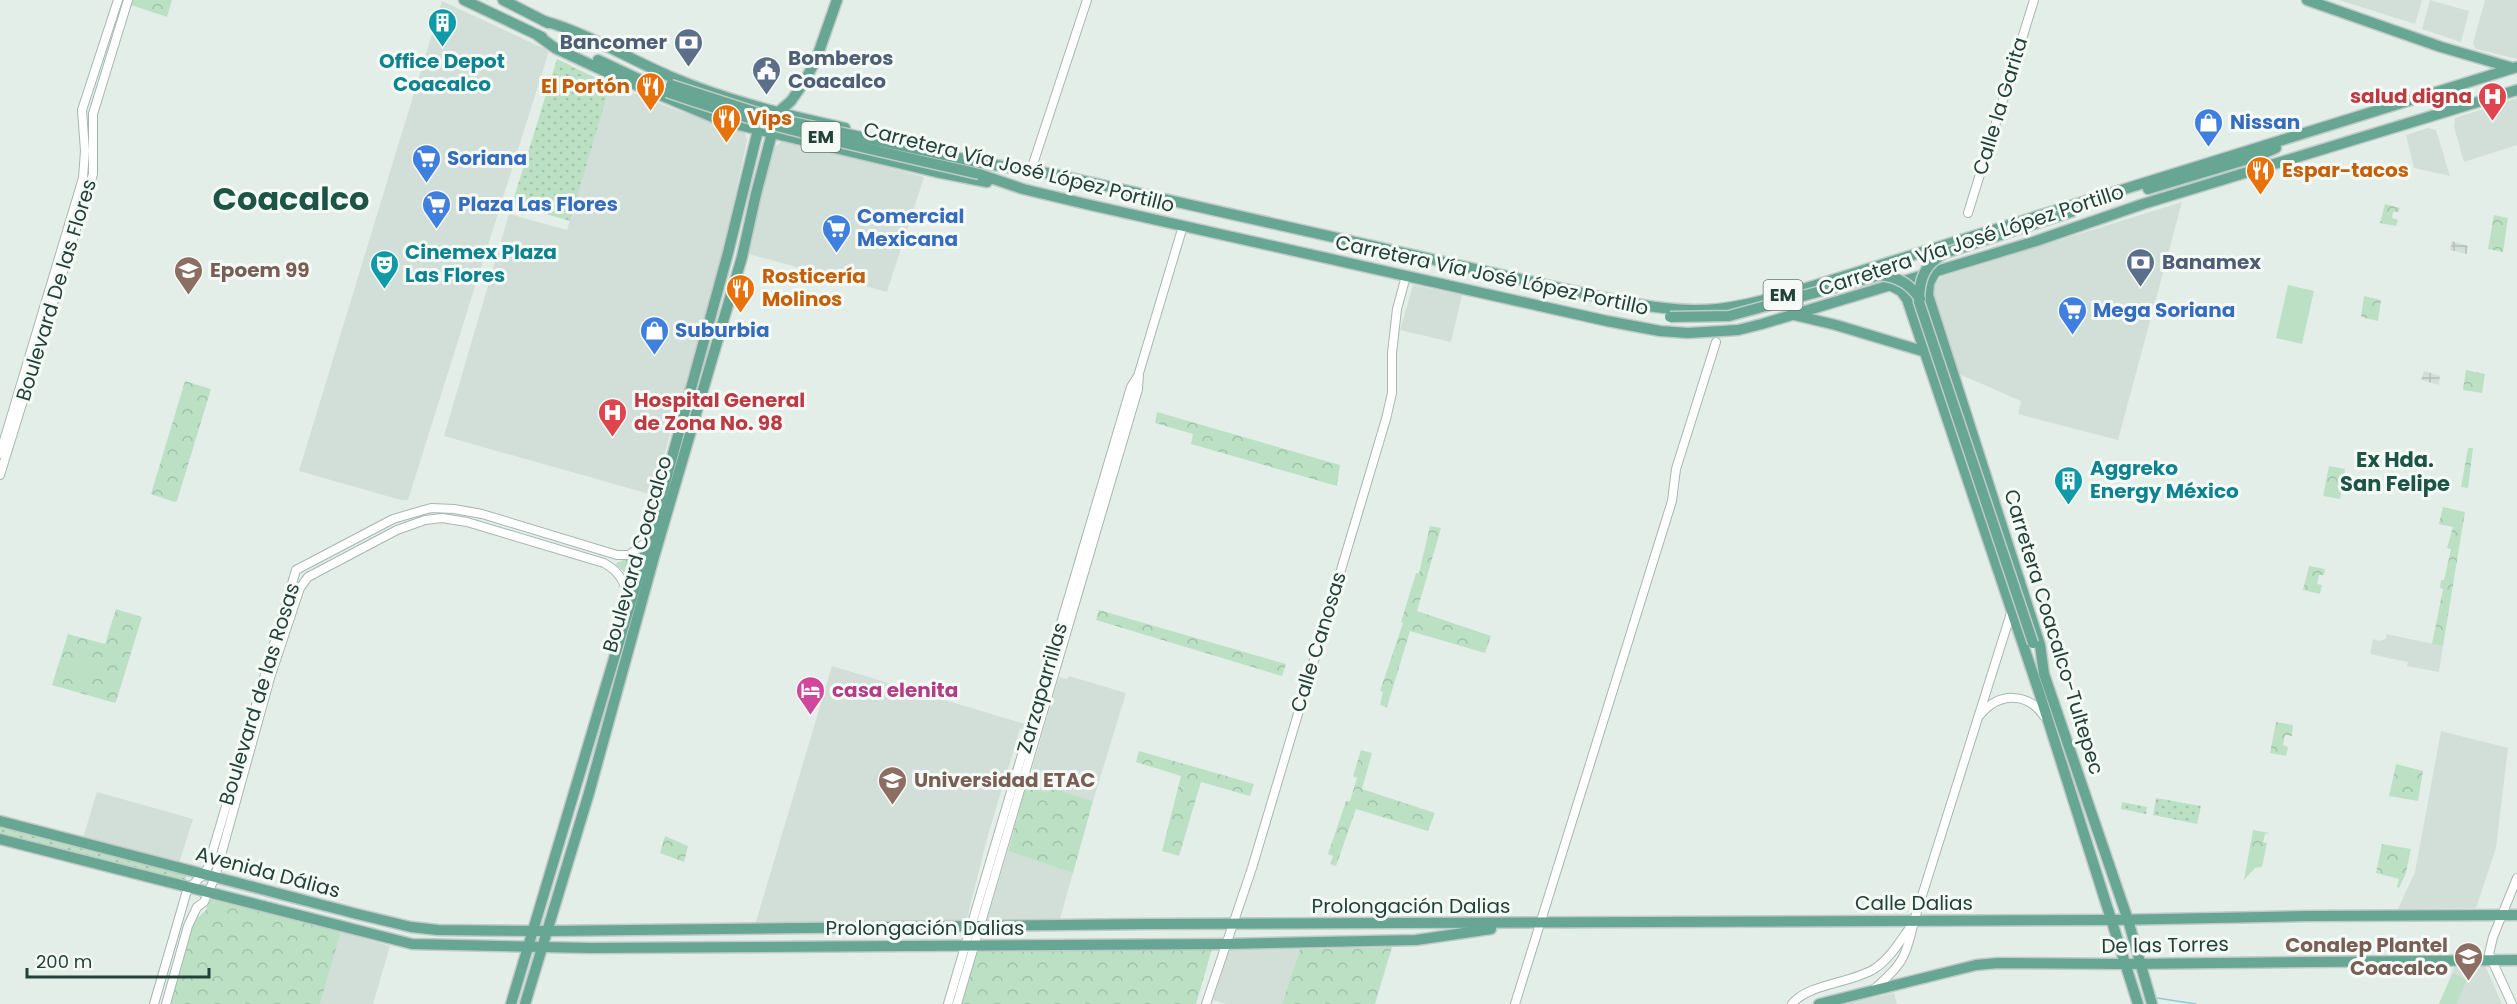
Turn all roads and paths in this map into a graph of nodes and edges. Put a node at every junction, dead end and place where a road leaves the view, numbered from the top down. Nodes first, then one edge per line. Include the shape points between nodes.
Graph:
1 (118, 0) edge
2 (128, 0) edge
3 (464, 0) edge
4 (503, 0) edge
5 (837, 0) edge
6 (1087, 0) edge
7 (2034, 0) edge
8 (2307, 0) edge
9 (544, 21) junction
10 (537, 35) junction
11 (2515, 68) edge
12 (669, 88) junction
13 (2517, 90) edge
14 (731, 99) junction
15 (777, 112) junction
16 (722, 121) junction
17 (828, 124) junction
18 (2320, 129) junction
19 (758, 130) junction
20 (773, 134) junction
21 (823, 146) junction
22 (980, 168) junction
23 (1031, 170) junction
24 (1022, 192) junction
25 (1968, 213) dead end
26 (1183, 226) junction
27 (1935, 272) junction
28 (1406, 276) junction
29 (1890, 285) junction
30 (1564, 289) junction
31 (1794, 315) junction
32 (1716, 342) dead end
33 (1944, 344) junction
34 (1924, 352) junction
35 (1949, 360) junction
36 (1928, 363) junction
37 (687, 443) junction
38 (0, 454) edge
39 (672, 460) junction
40 (0, 475) edge
41 (675, 484) junction
42 (2002, 527) junction
43 (650, 538) junction
44 (629, 605) junction
45 (2011, 613) junction
46 (2039, 692) junction
47 (1978, 717) junction
48 (2048, 721) junction
49 (2088, 801) junction
50 (2074, 806) junction
51 (0, 821) edge
52 (0, 839) edge
53 (210, 876) junction
54 (2517, 878) edge
55 (189, 888) junction
56 (209, 893) junction
57 (2501, 915) junction
58 (2517, 915) edge
59 (2112, 920) junction
60 (2128, 920) junction
61 (1914, 921) junction
62 (1232, 924) junction
63 (1520, 924) junction
64 (1541, 924) junction
65 (975, 927) junction
66 (532, 930) junction
67 (547, 931) junction
68 (1226, 944) junction
69 (970, 946) junction
70 (528, 947) junction
71 (542, 948) junction
72 (2490, 960) junction
73 (2517, 960) edge
74 (2125, 964) junction
75 (2141, 964) junction
76 (1873, 991) junction
77 (154, 1004) edge
78 (166, 1004) edge
79 (511, 1004) edge
80 (525, 1004) edge
81 (948, 1004) edge
82 (957, 1004) edge
83 (1206, 1004) edge
84 (1515, 1004) edge
85 (1792, 1004) edge
86 (1819, 1004) edge
87 (2138, 1004) edge
88 (2152, 1004) edge
89 (2512, 1004) edge

1 - 38 street, Boulevard De las Flores via 82,110 83,178
2 - 40 street, Boulevard De las Flores via 93,114 93,174
3 - 10 main road, Carretera Vía José López Portillo / EM
4 - 9 main road, Carretera Vía José López Portillo / EM
5 - 15 main road via 817,57 791,101
6 - 23 street
7 - 25 street, Calle la Garita
8 - 11 main road via 2443,41 2452,48
9 - 12 main road, Carretera Vía José López Portillo / EM
9 - 14 main road
10 - 12 main road, Carretera Vía José López Portillo / EM
10 - 16 main road via 555,48 616,77
11 - 18 main road, Carretera Vía José López Portillo / EM
12 - 22 main road, Carretera Vía José López Portillo / EM, bridge via 773,118
13 - 27 main road, Carretera Vía José López Portillo / EM
14 - 15 main road
14 - 16 main road via 737,106 736,114
15 - 17 main road
15 - 19 main road
15 - 20 main road, Boulevard Coacalco
16 - 19 main road
17 - 21 main road via 821,131
17 - 23 main road
18 - 30 main road, Carretera Vía José López Portillo / EM via 1753,303 1693,310 1648,306
18 - 46 main road, bridge via 2258,156 1945,253 1928,264 1922,276 1919,302 2032,643
19 - 20 main road
19 - 39 main road, Boulevard Coacalco
20 - 21 main road
20 - 37 main road, Boulevard Coacalco via 742,257
21 - 24 main road
22 - 23 main road, Carretera Vía José López Portillo / EM
22 - 24 main road, Carretera Vía José López Portillo / EM
23 - 30 main road, Carretera Vía José López Portillo / EM
24 - 26 main road, Carretera Vía José López Portillo / EM
26 - 28 main road, Carretera Vía José López Portillo / EM
26 - 65 street, Zarzaparrillas via 1139,373 1135,400
27 - 29 main road, Carretera Vía José López Portillo / EM
27 - 33 main road, Carretera Coacalco-Tultepec via 1928,295
28 - 31 main road, Carretera Vía José López Portillo / EM via 1660,331 1738,330
28 - 62 street, Calle Canosas via 1397,309 1392,393 1386,419
29 - 31 main road, Carretera Vía José López Portillo / EM
29 - 34 main road, Carretera Coacalco-Tultepec via 1905,295
30 - 42 main road, bridge via 1630,309 1670,316 1729,316 1875,276 1896,278 1914,290 1923,304 1985,496
31 - 34 main road
32 - 64 street via 1676,469 1672,501
33 - 34 main road via 1941,350
33 - 35 main road, Carretera Coacalco-Tultepec
34 - 36 main road, Carretera Coacalco-Tultepec
35 - 36 main road via 1936,354
35 - 42 main road, Carretera Coacalco-Tultepec
36 - 45 main road, Carretera Coacalco-Tultepec
37 - 39 main road
37 - 41 main road, Boulevard Coacalco
39 - 41 main road
39 - 43 main road, Boulevard Coacalco
41 - 67 main road, Boulevard Coacalco
42 - 49 main road, Carretera Coacalco-Tultepec via 2040,645 2044,674
43 - 44 main road, Boulevard Coacalco
43 - 53 street, Boulevard de las Rosas via 636,552 617,555 482,514 431,508 393,519 296,570
44 - 53 street, Boulevard de las Rosas via 621,575 604,563 442,518 397,530 308,578 300,588 270,678
44 - 66 main road, Boulevard Coacalco
45 - 46 main road, Carretera Coacalco-Tultepec
45 - 47 street
46 - 48 main road, Carretera Coacalco-Tultepec
47 - 48 street via 1994,701 2018,697 2039,708
47 - 61 street
48 - 50 main road, Carretera Coacalco-Tultepec
49 - 50 main road
49 - 60 main road, Carretera Coacalco-Tultepec
50 - 59 main road, Carretera Coacalco-Tultepec
51 - 53 main road, Avenida Dálias
52 - 55 main road, Avenida Dálias
53 - 55 street
53 - 56 street, Boulevard de las Rosas
53 - 66 main road, Avenida Dálias via 411,927
54 - 57 street
55 - 56 main road, Avenida Dálias
55 - 77 street
56 - 70 main road, Avenida Dálias via 412,944
56 - 78 street, Boulevard de las Rosas via 188,926
57 - 58 main road, Calle Dalias
57 - 60 main road, Calle Dalias
57 - 72 street via 2490,946
59 - 60 main road, Calle Dalias
59 - 61 main road, Calle Dalias
59 - 74 main road, Carretera Coacalco-Tultepec
60 - 75 main road, Carretera Coacalco-Tultepec
61 - 64 main road, Calle Dalias
61 - 76 street via 1902,962
61 - 85 street via 1895,949 1872,970 1812,992
62 - 63 main road, Prolongación Dalias
62 - 65 main road, Prolongación Dalias
62 - 68 street, Calle Canosas
63 - 64 main road, Calle Dalias
63 - 68 main road, Prolongación Dalias via 1416,940
64 - 84 street
65 - 67 main road, Prolongación Dalias
65 - 69 street, Zarzaparrillas
66 - 67 main road, Prolongación Dalias
66 - 70 main road, Boulevard Coacalco
67 - 71 main road, Boulevard Coacalco
68 - 69 main road, Prolongación Dalias
68 - 83 street, Calle Canosas
69 - 71 main road, Prolongación Dalias
69 - 81 street, Zarzaparrillas
69 - 82 street, Zarzaparrillas
70 - 71 main road, Prolongación Dalias
70 - 79 main road, Boulevard Coacalco
71 - 80 main road, Boulevard Coacalco
72 - 73 main road, De las Torres
72 - 75 main road, De las Torres
72 - 89 street
74 - 75 main road, De las Torres
74 - 76 main road, De las Torres via 1976,965
74 - 87 main road, Carretera Coacalco-Tultepec
75 - 88 main road, Carretera Coacalco-Tultepec
76 - 86 main road, De las Torres

